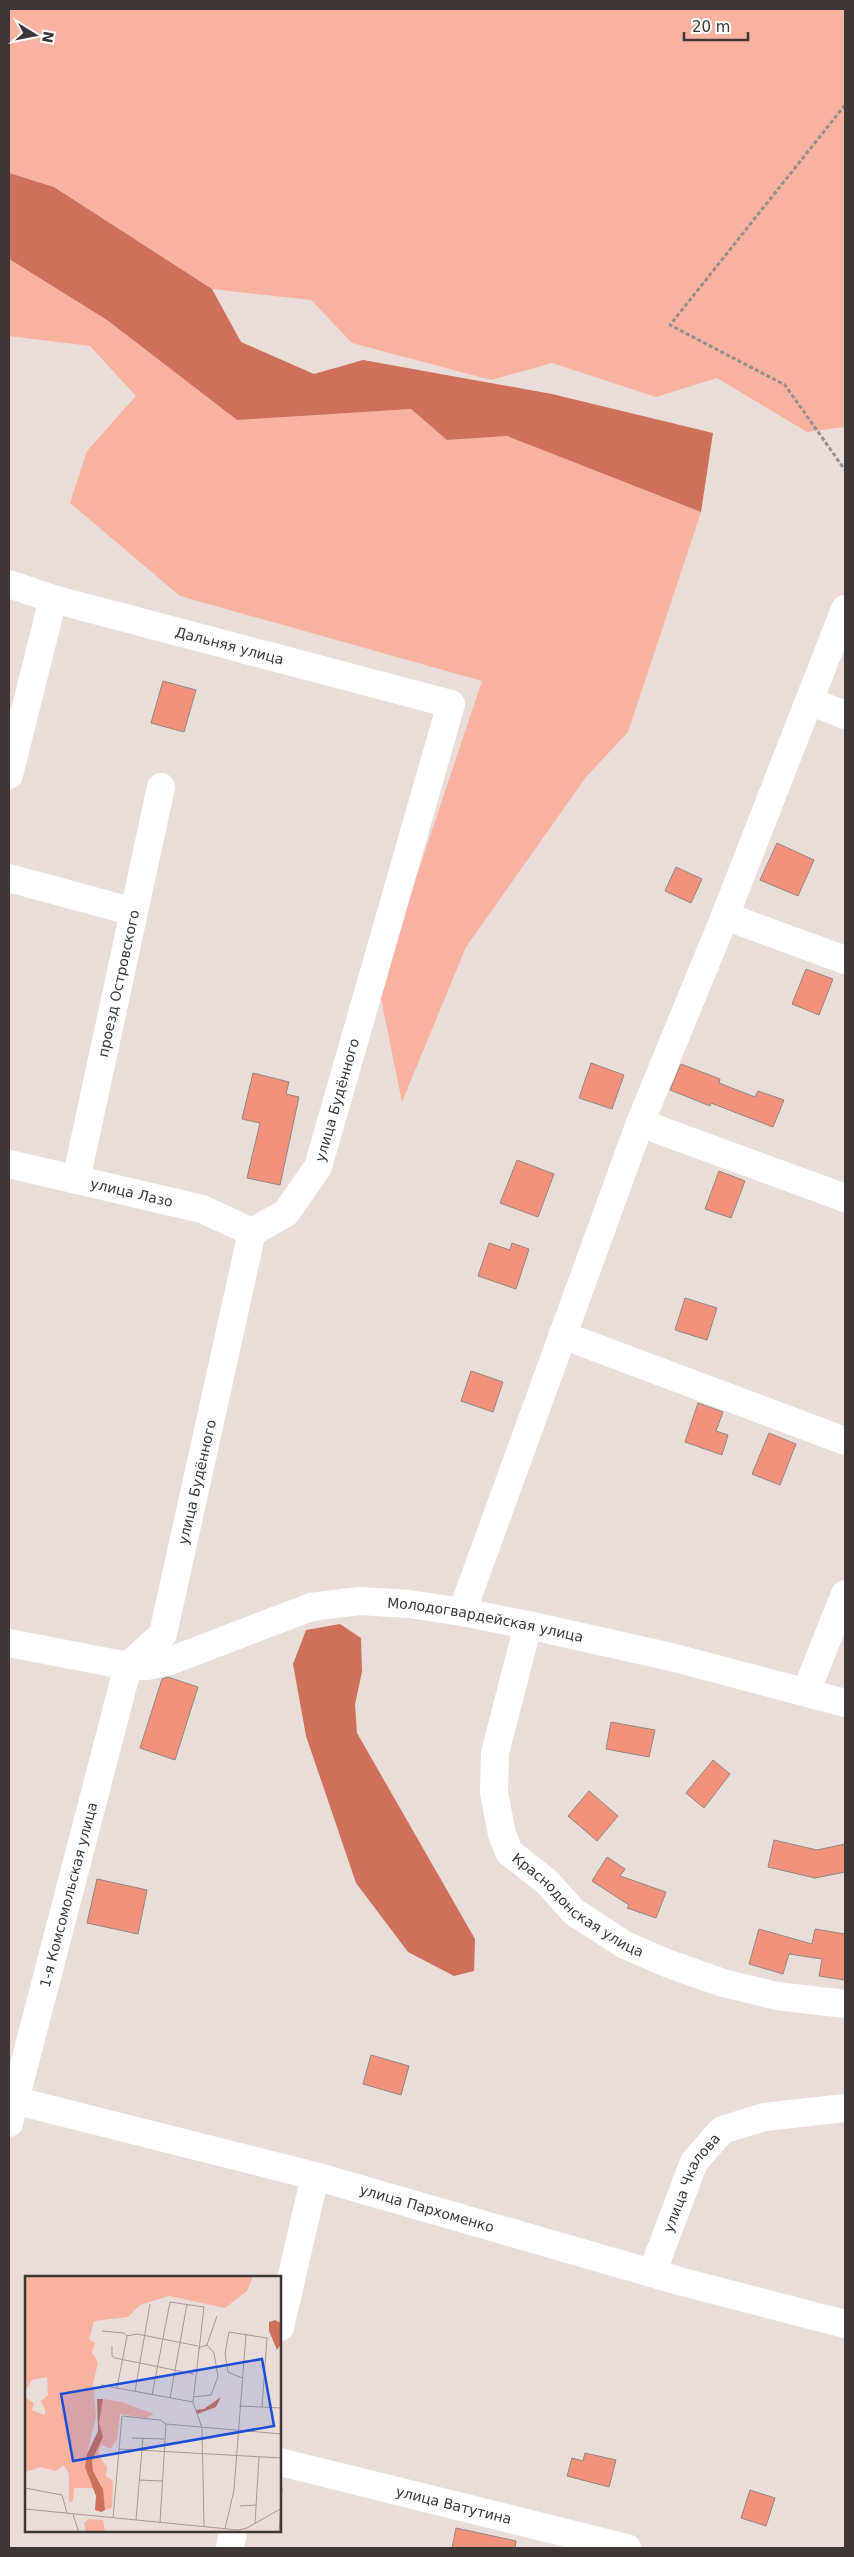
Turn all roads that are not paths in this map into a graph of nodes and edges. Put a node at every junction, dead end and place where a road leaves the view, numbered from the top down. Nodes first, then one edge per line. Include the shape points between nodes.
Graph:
1 (9, 584) edge
2 (53, 599) junction
3 (845, 609) edge
4 (809, 701) junction
5 (451, 704) joint
6 (845, 715) edge
7 (9, 775) edge
8 (161, 788) dead end
9 (9, 878) edge
10 (134, 912) junction
11 (725, 916) junction
12 (845, 960) edge
13 (640, 1123) junction
14 (9, 1164) edge
15 (76, 1180) junction
16 (845, 1198) edge
17 (252, 1232) junction
18 (562, 1335) junction
19 (845, 1441) edge
20 (845, 1594) edge
21 (462, 1612) junction
22 (528, 1626) junction
23 (9, 1642) edge
24 (128, 1666) junction
25 (806, 1692) junction
26 (845, 1703) edge
27 (845, 2004) edge
28 (11, 2107) edge
29 (845, 2108) edge
30 (315, 2176) junction
31 (652, 2273) junction
32 (281, 2323) edge
33 (845, 2324) edge
34 (281, 2462) edge
35 (234, 2532) edge
36 (230, 2548) edge
37 (627, 2548) edge

1 - 2 street, Дальняя улица
2 - 5 street, Дальняя улица
2 - 7 street
3 - 4 street
4 - 6 street
4 - 11 street
5 - 17 street, улица Будённого via 318,1167 286,1213
8 - 10 street, проезд Островского
9 - 10 street
10 - 15 street, проезд Островского
11 - 12 street
11 - 13 street
13 - 16 street
13 - 18 street
14 - 15 street, улица Лазо
15 - 17 street, улица Лазо via 202,1210
17 - 24 street, улица Будённого via 163,1634
18 - 19 street
18 - 21 street
20 - 25 street
21 - 22 street, Молодогвардейская улица
21 - 24 street, Молодогвардейская улица via 359,1601 311,1607 170,1661
22 - 25 street, Молодогвардейская улица via 671,1657
22 - 27 street, Краснодонская улица via 495,1753 494,1793 509,1852 547,1882 574,1912 625,1945 723,1983 777,1996
23 - 24 street, Молодогвардейская улица
24 - 28 street, 1-я Комсомольская улица
25 - 26 street, Молодогвардейская улица
28 - 30 street, улица Пархоменко
29 - 31 street, улица Чкалова via 764,2117 722,2130 694,2162
30 - 31 street, улица Пархоменко
30 - 32 street
31 - 33 street, улица Пархоменко
34 - 37 street, улица Ватутина
35 - 36 street

